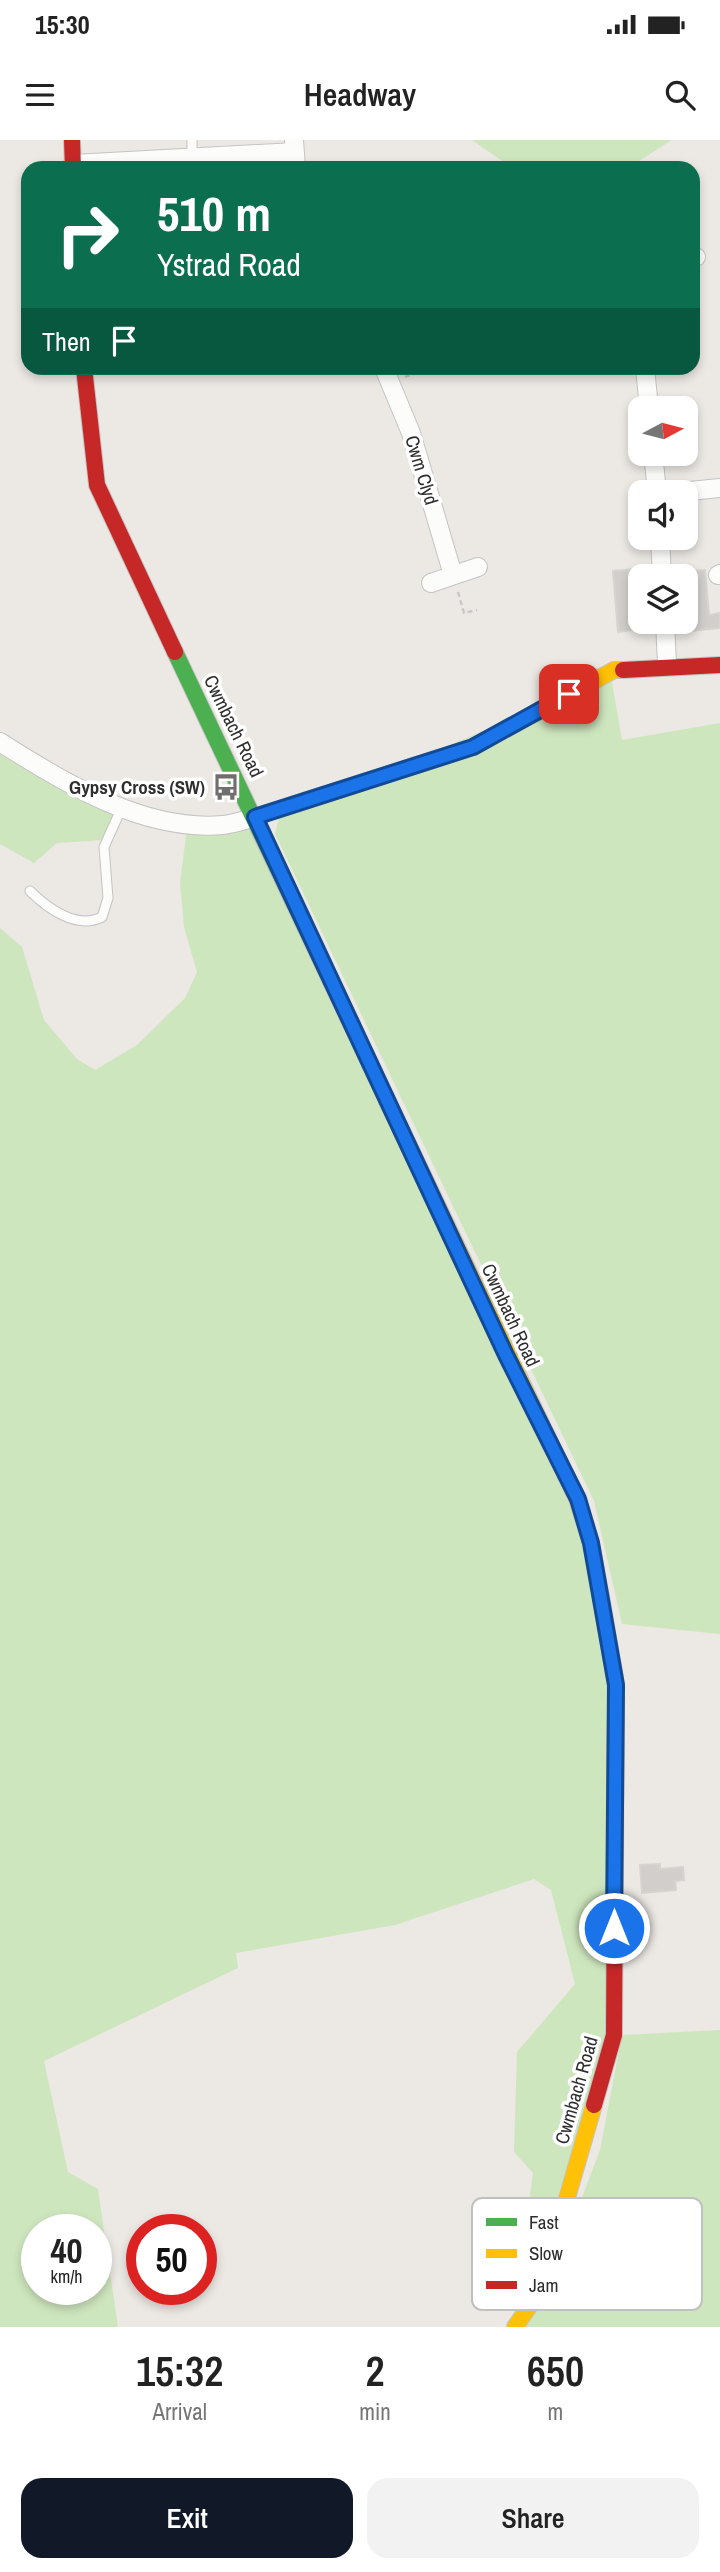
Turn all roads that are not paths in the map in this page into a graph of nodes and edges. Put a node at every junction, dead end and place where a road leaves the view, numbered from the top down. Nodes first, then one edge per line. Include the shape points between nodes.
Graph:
1 (72, 140) edge
2 (192, 140) edge
3 (295, 153) edge
4 (73, 161) edge
5 (190, 161) edge
6 (211, 161) edge
7 (85, 375) edge
8 (388, 375) edge
9 (646, 375) edge
10 (648, 396) edge
11 (720, 488) edge
12 (698, 490) edge
13 (478, 567) dead end
14 (453, 575) junction
15 (431, 583) dead end
16 (666, 634) edge
17 (720, 665) edge
18 (667, 666) junction
19 (0, 742) edge
20 (122, 807) junction
21 (255, 817) junction
22 (30, 891) dead end
23 (567, 2198) edge
24 (527, 2310) edge
25 (515, 2327) edge

1 - 4 main road
2 - 5 lane
3 - 6 street
7 - 21 main road, Cwmbach Road via 97,485
8 - 14 street, Cwm Clyd
9 - 10 street
11 - 12 street
13 - 14 street
14 - 15 street
16 - 18 street
17 - 18 main road
18 - 21 main road via 614,670 473,747
19 - 20 street via 39,767
20 - 21 street via 158,820 190,824 224,825
20 - 22 lane via 104,847 108,898 102,917 87,922 54,912
21 - 23 main road, Cwmbach Road via 578,1499 599,1581 616,1685 614,2035
24 - 25 main road, Cwmbach Road

